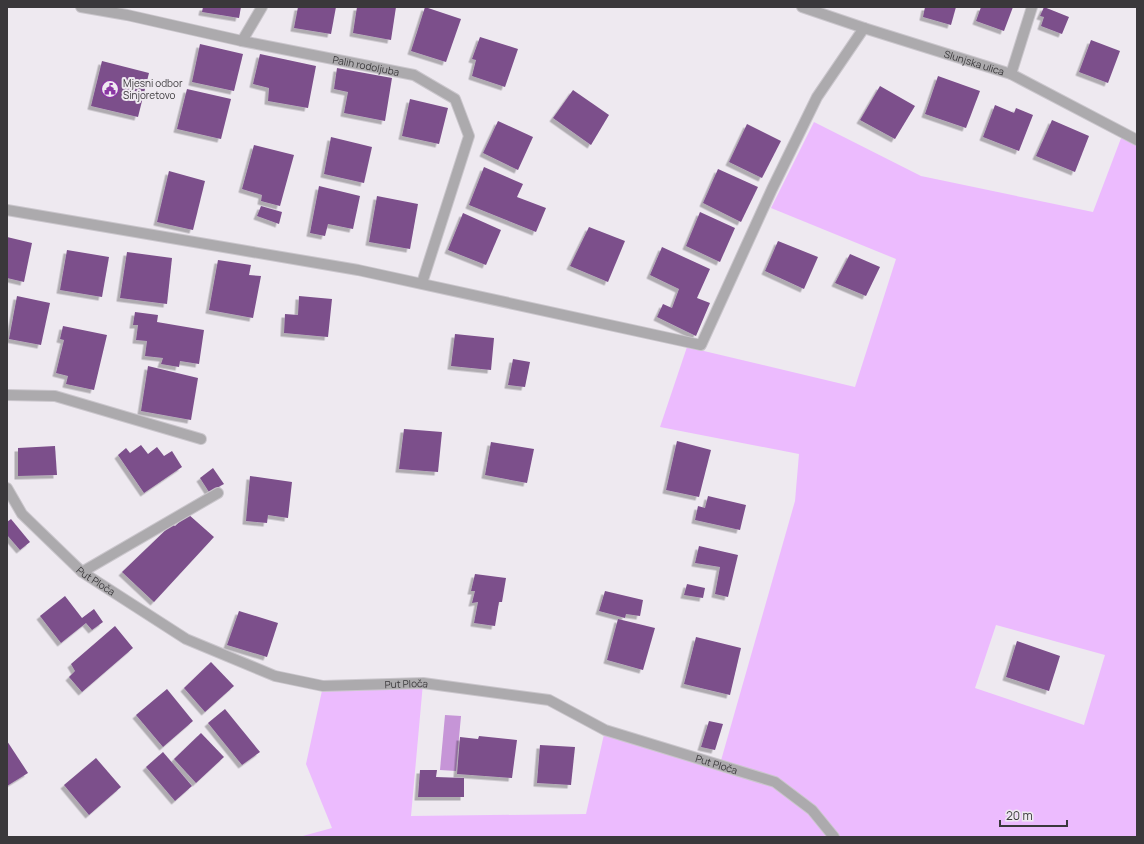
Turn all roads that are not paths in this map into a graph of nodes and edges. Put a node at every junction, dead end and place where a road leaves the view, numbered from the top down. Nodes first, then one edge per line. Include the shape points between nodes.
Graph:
1 (81, 7) edge
2 (262, 7) edge
3 (802, 7) edge
4 (1032, 7) edge
5 (864, 28) junction
6 (242, 41) junction
7 (1011, 74) junction
8 (1137, 140) edge
9 (7, 210) edge
10 (422, 283) junction
11 (7, 395) edge
12 (201, 439) dead end
13 (7, 488) edge
14 (218, 493) dead end
15 (82, 572) junction
16 (834, 837) edge

1 - 6 street, Palih rodoljuba
2 - 6 street
3 - 5 street, Slunjska ulica
4 - 7 street
5 - 7 street, Slunjska ulica
5 - 10 street via 817,97 701,345
6 - 10 street, Palih rodoljuba via 414,75 455,99 469,136
7 - 8 street, Slunjska ulica
9 - 10 street
11 - 12 street via 55,396
13 - 15 street, Put Ploča via 22,514
14 - 15 street
15 - 16 street, Put Ploča via 186,639 275,676 323,686 423,683 549,700 605,730 775,782 812,810

